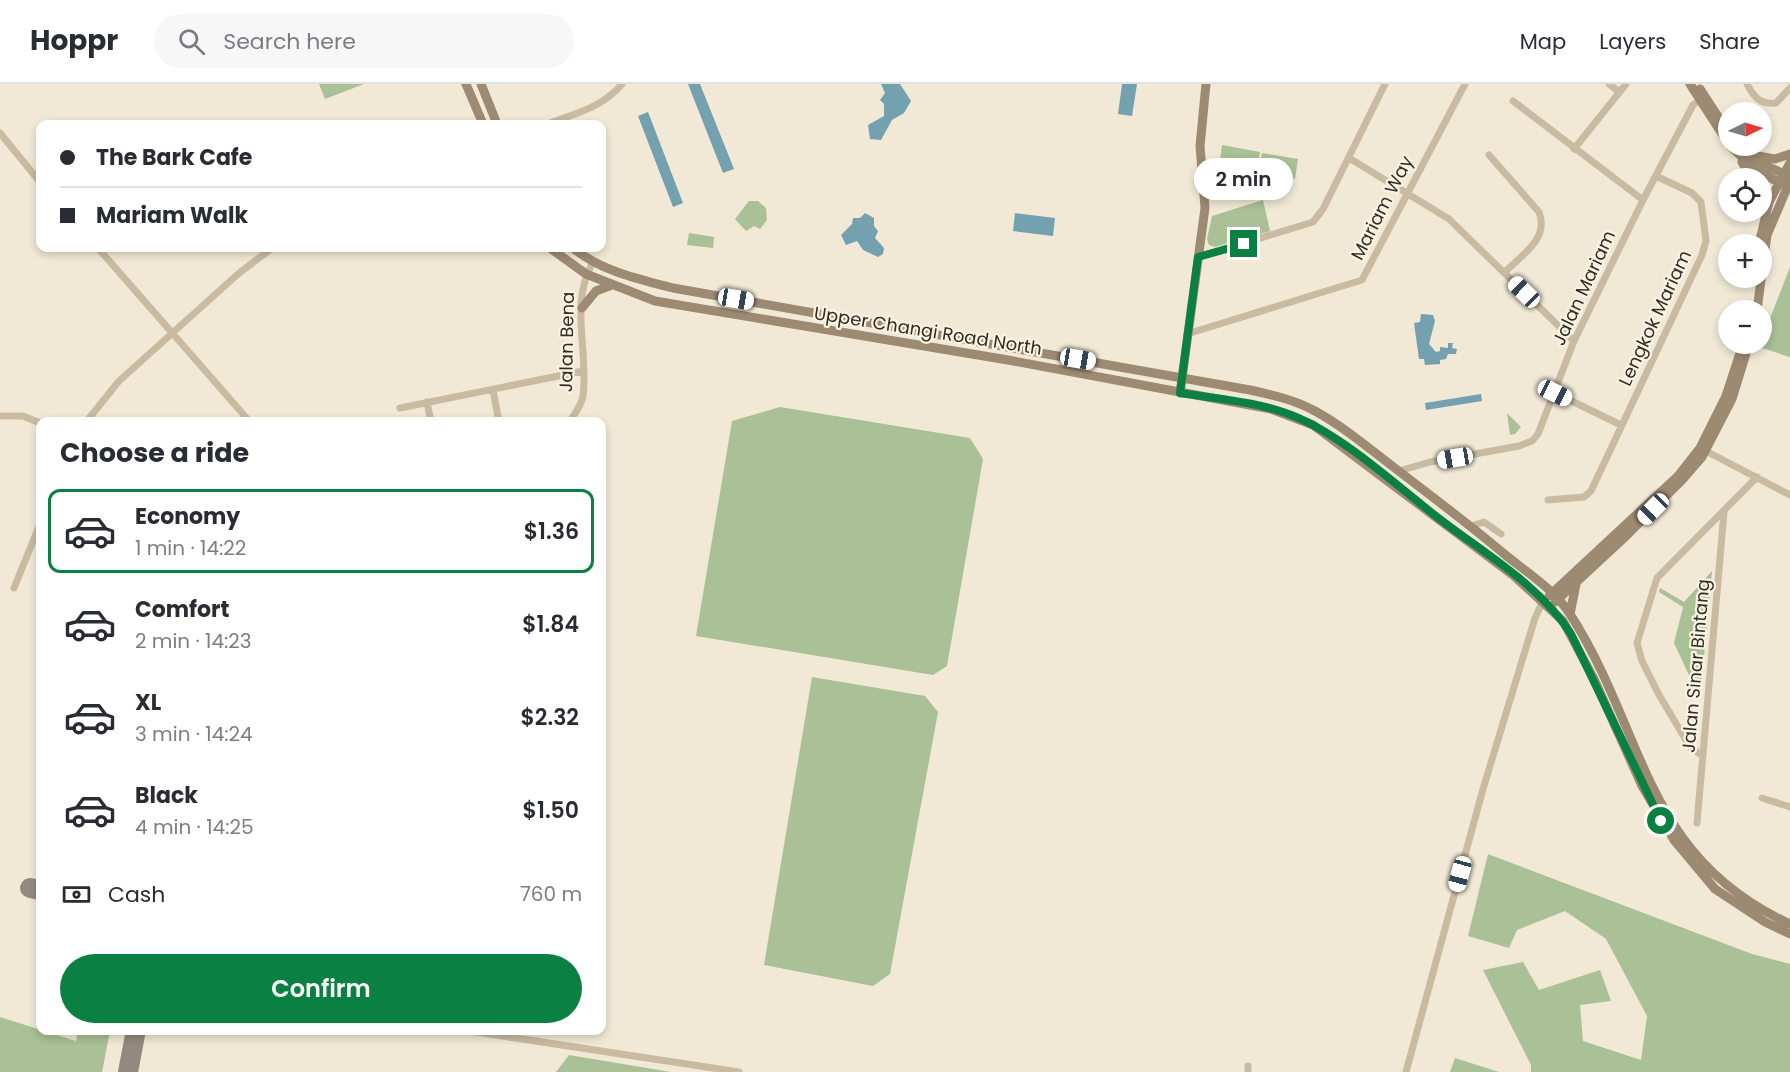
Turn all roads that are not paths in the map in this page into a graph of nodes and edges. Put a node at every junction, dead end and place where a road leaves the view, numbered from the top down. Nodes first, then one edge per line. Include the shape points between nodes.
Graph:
1 (466, 84) edge
2 (481, 84) edge
3 (622, 84) edge
4 (1206, 84) edge
5 (1385, 84) edge
6 (1465, 84) edge
7 (1609, 84) edge
8 (1626, 84) edge
9 (1690, 84) edge
10 (1697, 84) edge
11 (1747, 84) edge
12 (1790, 88) edge
13 (1619, 92) junction
14 (1702, 98) junction
15 (1512, 101) dead end
16 (1718, 119) edge
17 (481, 120) edge
18 (495, 120) edge
19 (559, 120) edge
20 (1718, 125) edge
21 (0, 133) edge
22 (1574, 149) junction
23 (1790, 154) edge
24 (1489, 155) dead end
25 (1751, 156) edge
26 (1756, 156) edge
27 (1740, 157) joint
28 (1349, 158) junction
29 (1790, 163) edge
30 (1746, 168) edge
31 (1656, 176) junction
32 (36, 177) edge
33 (1786, 180) edge
34 (1409, 192) junction
35 (1643, 200) junction
36 (1762, 222) edge
37 (1762, 225) junction
38 (1761, 234) edge
39 (102, 252) edge
40 (267, 252) edge
41 (556, 252) edge
42 (579, 252) edge
43 (1198, 257) junction
44 (593, 262) junction
45 (1504, 273) junction
46 (586, 274) junction
47 (612, 285) junction
48 (1758, 300) edge
49 (582, 308) junction
50 (887, 325) junction
51 (174, 333) junction
52 (1187, 334) junction
53 (892, 341) junction
54 (1574, 341) junction
55 (1740, 354) edge
56 (1746, 354) edge
57 (583, 371) junction
58 (1182, 377) junction
59 (493, 390) junction
60 (1180, 393) junction
61 (1555, 393) junction
62 (427, 402) junction
63 (400, 408) dead end
64 (0, 416) edge
65 (90, 417) edge
66 (246, 417) edge
67 (431, 417) edge
68 (498, 417) edge
69 (573, 417) edge
70 (36, 421) edge
71 (1621, 425) junction
72 (1703, 449) junction
73 (1398, 471) junction
74 (1756, 477) junction
75 (1790, 495) edge
76 (1548, 500) dead end
77 (1724, 512) junction
78 (1471, 526) junction
79 (36, 534) edge
80 (1501, 534) dead end
81 (1534, 579) junction
82 (1576, 582) junction
83 (1564, 583) junction
84 (14, 588) dead end
85 (1555, 596) junction
86 (1546, 604) junction
87 (1570, 615) junction
88 (1703, 756) junction
89 (1761, 798) dead end
90 (1790, 807) edge
91 (1697, 823) dead end
92 (1790, 924) edge
93 (1790, 934) edge
94 (496, 1035) edge
95 (739, 1072) edge
96 (1406, 1072) edge

1 - 17 street
2 - 18 street
3 - 19 street via 612,97
4 - 43 street via 1200,146 1205,208
5 - 28 street
6 - 34 street, Mariam Way
7 - 13 street
8 - 13 street
9 - 14 street
10 - 14 street
11 - 12 street via 1763,104 1776,103
13 - 22 street
14 - 16 street
14 - 20 street
14 - 31 street, Jalan Mariam via 1694,105
15 - 22 street
21 - 32 street
22 - 35 street
23 - 26 street via 1775,159
24 - 45 street via 1542,219 1533,245
25 - 33 street
27 - 30 street
27 - 33 street
28 - 34 street
28 - 43 street via 1323,209 1312,222
29 - 33 street
31 - 35 street, Jalan Mariam
31 - 71 street, Lengkok Mariam via 1692,193 1701,202 1706,241
33 - 37 street
33 - 48 street via 1767,235
34 - 45 street via 1449,219
34 - 52 street, Mariam Way via 1362,280
35 - 54 street, Jalan Mariam
36 - 37 street
37 - 38 street
39 - 51 street
40 - 51 street
41 - 46 street, Upper Changi Road North
42 - 44 street, Upper Changi Road North
43 - 52 street
44 - 46 street, Jalan Bena
44 - 50 street, Upper Changi Road North via 673,288
45 - 54 street
46 - 47 street, Upper Changi Road North
46 - 49 street, Jalan Bena
47 - 49 street via 596,291
47 - 53 street, Upper Changi Road North via 655,301
49 - 57 street, Jalan Bena
50 - 53 street
50 - 58 street, Upper Changi Road North
51 - 65 street via 119,381
51 - 66 street
52 - 58 street
53 - 60 street, Upper Changi Road North
54 - 61 street, Jalan Mariam
55 - 72 street
56 - 72 street via 1732,399
57 - 59 street
57 - 69 street, Jalan Bena via 583,397
58 - 60 street
58 - 73 street, Upper Changi Road North via 1297,403 1352,434
59 - 62 street
59 - 68 street
60 - 86 street, Upper Changi Road North via 1271,409 1313,425
61 - 71 street
61 - 73 street, Jalan Mariam via 1532,441
62 - 63 street
62 - 67 street
64 - 70 street via 23,416
71 - 76 street, Lengkok Mariam via 1588,495
72 - 74 street
72 - 82 street via 1682,480
72 - 83 street
73 - 78 street, Upper Changi Road North
74 - 75 street
74 - 77 street
77 - 88 street, Jalan Sinar Bintang
77 - 88 street via 1657,578 1637,643 1658,693 1690,747
78 - 80 street, Upper Changi Road North via 1484,522
78 - 81 street, Upper Changi Road North
79 - 84 street
81 - 83 street
81 - 85 street, Upper Changi Road North
82 - 85 street
82 - 87 street
83 - 85 street
85 - 86 street
85 - 87 street, Upper Changi Road North
86 - 93 street, Upper Changi Road North via 1571,634 1642,786 1674,840 1715,889
86 - 96 street via 1538,613 1483,789
87 - 92 street, Upper Changi Road North via 1648,781 1679,833 1722,884
88 - 91 street, Jalan Sinar Bintang
89 - 90 street
94 - 95 street

